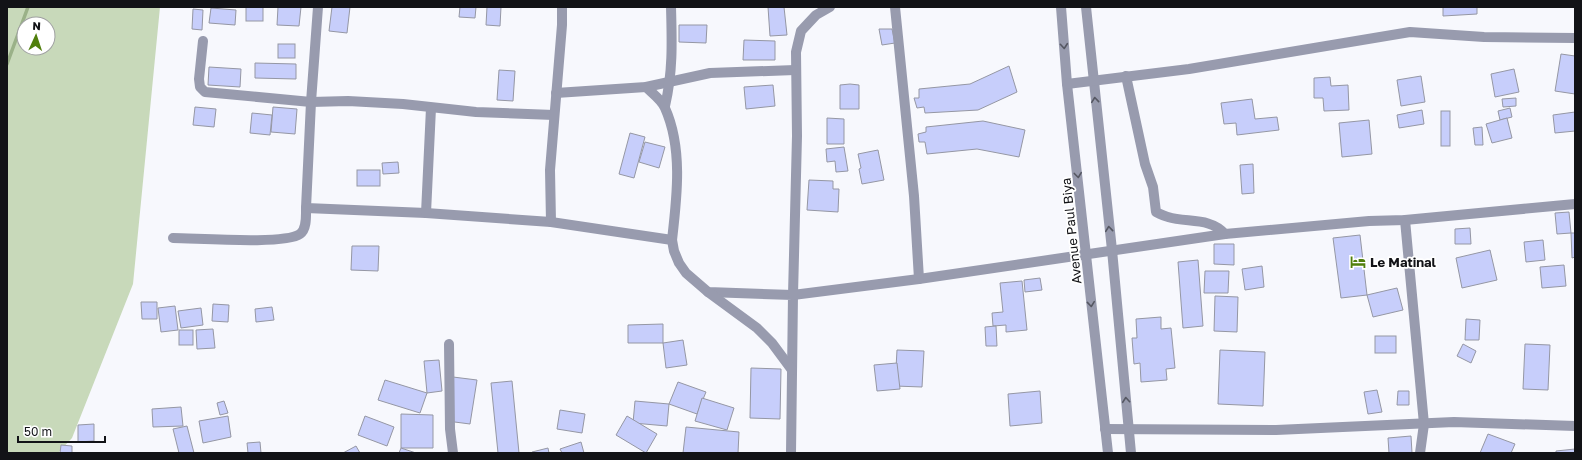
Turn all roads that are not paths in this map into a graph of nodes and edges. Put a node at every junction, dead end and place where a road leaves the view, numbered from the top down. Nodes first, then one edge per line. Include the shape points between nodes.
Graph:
1 (318, 7) edge
2 (562, 7) edge
3 (671, 7) edge
4 (830, 7) edge
5 (895, 7) edge
6 (1061, 7) edge
7 (1086, 7) edge
8 (1575, 38) edge
9 (203, 41) dead end
10 (795, 70) junction
11 (1126, 76) junction
12 (1093, 81) junction
13 (670, 82) junction
14 (1068, 84) junction
15 (646, 87) junction
16 (556, 93) junction
17 (311, 102) junction
18 (665, 106) junction
19 (431, 108) junction
20 (554, 115) junction
21 (1575, 204) edge
22 (306, 208) junction
23 (426, 213) junction
24 (1405, 220) junction
25 (551, 222) junction
26 (1225, 234) junction
27 (173, 238) dead end
28 (672, 240) junction
29 (1112, 250) junction
30 (1086, 253) junction
31 (919, 279) junction
32 (708, 292) junction
33 (793, 295) junction
34 (449, 344) dead end
35 (792, 370) junction
36 (1424, 424) junction
37 (1575, 426) edge
38 (1128, 428) junction
39 (1105, 429) junction
40 (453, 453) edge
41 (790, 453) edge
42 (1108, 453) edge
43 (1131, 453) edge
44 (1420, 453) edge

1 - 17 street
2 - 16 street
3 - 13 street
4 - 10 street via 816,15 801,31
5 - 31 street via 913,188
6 -> 14 street, Avenue Paul Biya
7 - 12 street
8 - 11 street via 1484,37 1410,32 1189,69
9 - 17 street via 199,80 200,87 205,92
10 - 13 street via 710,73
10 - 33 street via 797,136
11 - 12 street
11 - 26 street via 1145,164 1153,187 1156,212 1168,218 1219,227
12 - 14 street
29 -> 12 street
13 - 15 street
13 - 18 street
14 -> 30 street, Avenue Paul Biya
15 - 16 street
15 - 18 street
16 - 20 street
17 - 19 street via 348,101
17 - 22 street
18 - 28 street via 677,162 676,210
19 - 20 street
19 - 23 street
20 - 25 street via 550,170
21 - 24 street
22 - 23 street
22 - 27 street via 305,225 301,234 290,239
23 - 25 street
24 - 26 street
24 - 36 street
25 - 28 street
26 - 29 street
28 - 32 street via 674,251 686,273
29 - 30 street
38 -> 29 street
30 - 31 street
30 -> 39 street, Avenue Paul Biya
31 - 33 street
32 - 33 street
32 - 35 street via 757,328
33 - 35 street
34 - 40 street via 450,429
35 - 41 street
36 - 37 street via 1454,422
36 - 38 street via 1276,430
36 - 44 street
38 - 39 street
38 - 43 street
39 - 42 street, Avenue Paul Biya

